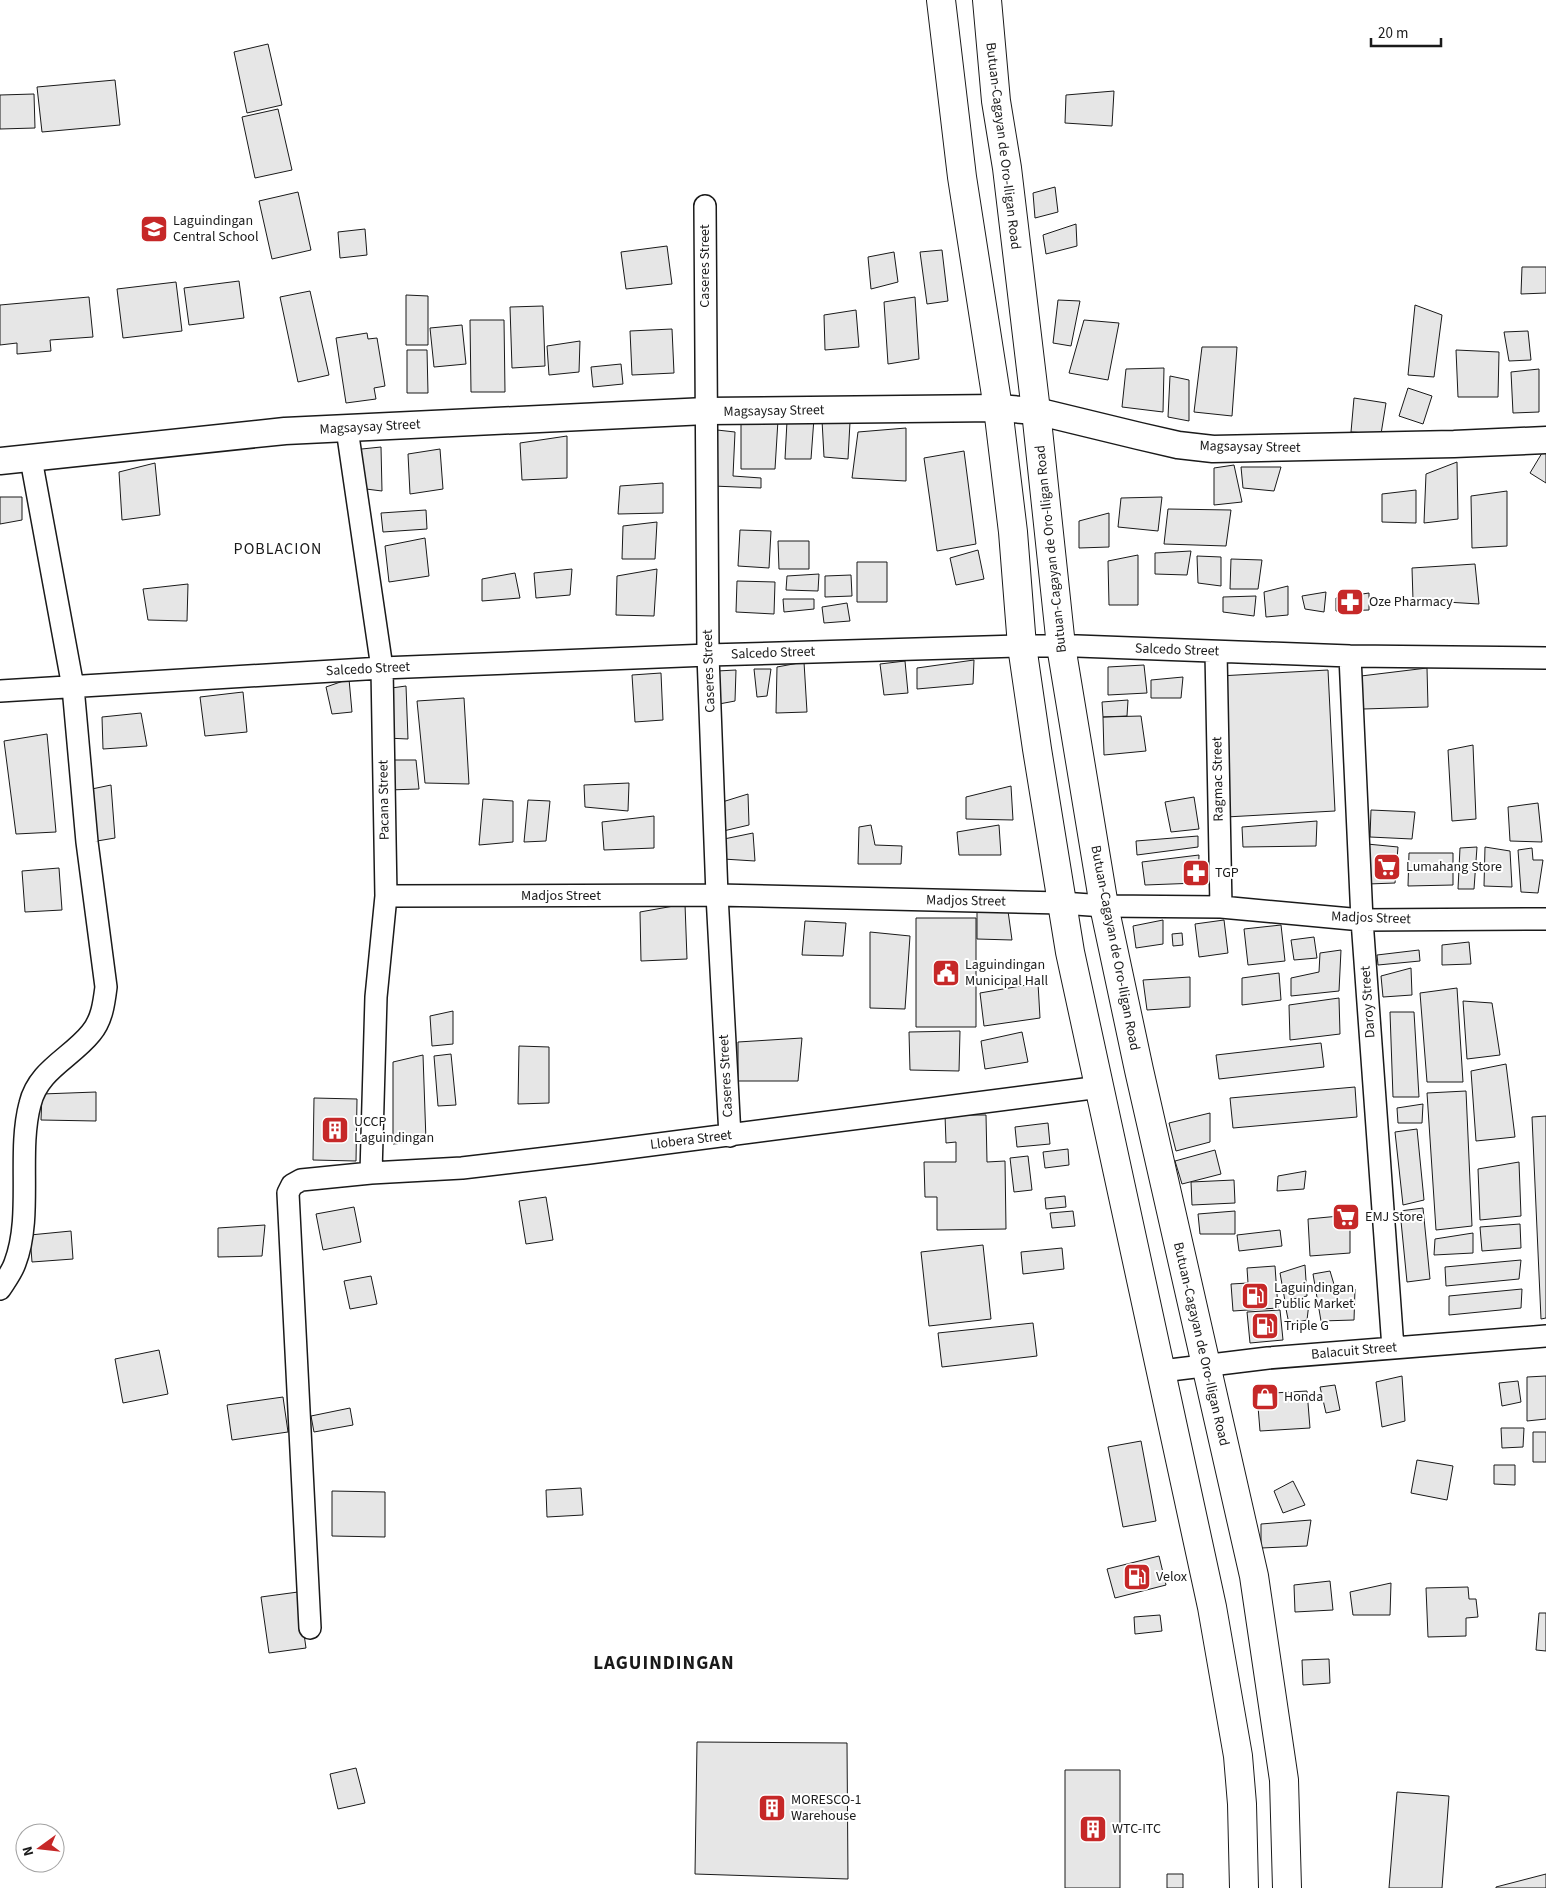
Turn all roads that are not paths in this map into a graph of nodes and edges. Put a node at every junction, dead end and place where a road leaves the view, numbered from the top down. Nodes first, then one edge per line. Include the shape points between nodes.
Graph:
1 (940, 0) edge
2 (987, 0) edge
3 (705, 206) dead end
4 (998, 408) junction
5 (706, 411) junction
6 (1036, 411) junction
7 (347, 429) junction
8 (1546, 440) edge
9 (31, 458) junction
10 (0, 461) edge
11 (1022, 646) junction
12 (1061, 646) junction
13 (1216, 652) junction
14 (708, 655) junction
15 (1350, 656) junction
16 (1546, 658) edge
17 (382, 668) junction
18 (73, 687) junction
19 (0, 691) edge
20 (717, 895) junction
21 (386, 896) junction
22 (1062, 903) junction
23 (1104, 906) junction
24 (1221, 907) junction
25 (1546, 919) edge
26 (1362, 920) junction
27 (1100, 1087) junction
28 (730, 1136) junction
29 (371, 1173) junction
30 (0, 1289) edge
31 (1546, 1336) edge
32 (1393, 1348) junction
33 (1206, 1366) junction
34 (1162, 1371) junction
35 (310, 1628) dead end
36 (1244, 1888) edge
37 (1287, 1888) edge

1 - 4 highway via 962,176
2 - 6 highway, Butuan-Cagayan de Oro-Iligan Road via 996,101
3 - 5 street, Caseres Street
4 - 5 street, Magsaysay Street
4 - 6 street, Magsaysay Street
4 - 11 highway
5 - 7 street, Magsaysay Street
5 - 14 street, Caseres Street
6 - 8 street, Magsaysay Street via 1178,445 1213,449
6 - 12 highway, Butuan-Cagayan de Oro-Iligan Road
7 - 9 street, Magsaysay Street via 285,431
7 - 17 street, Pacana Street
9 - 10 street, Magsaysay Street
9 - 18 street
11 - 12 street, Salcedo Street
11 - 14 street, Salcedo Street
11 - 22 highway
12 - 13 street, Salcedo Street
12 - 23 highway, Butuan-Cagayan de Oro-Iligan Road
13 - 15 street, Salcedo Street
13 - 24 street, Ragmac Street
14 - 17 street, Salcedo Street
14 - 20 street, Caseres Street
15 - 16 street, Salcedo Street
15 - 26 street, Daroy Street
17 - 18 street, Salcedo Street
17 - 21 street, Pacana Street
18 - 19 street, Salcedo Street
18 - 30 street via 87,842 106,987 104,1010 92,1033 40,1081 30,1103 22,1236 15,1264
20 - 21 street, Madjos Street
20 - 22 street, Madjos Street
20 - 28 street, Caseres Street
21 - 29 street, Pacana Street via 376,997
22 - 23 street, Madjos Street
22 - 27 highway
23 - 24 street, Madjos Street
23 - 33 highway, Butuan-Cagayan de Oro-Iligan Road
24 - 26 street, Madjos Street
25 - 26 street, Madjos Street
26 - 32 street, Daroy Street
27 - 28 street, Llobera Street
27 - 34 highway
28 - 29 street, Llobera Street via 462,1168
29 - 35 street, Llobera Street via 301,1180 292,1184 288,1193
31 - 32 street, Balacuit Street
32 - 33 street, Balacuit Street
33 - 34 street, Balacuit Street
33 - 37 highway, Butuan-Cagayan de Oro-Iligan Road via 1254,1576 1264,1639 1284,1780
34 - 36 highway via 1212,1607 1235,1737 1242,1804

